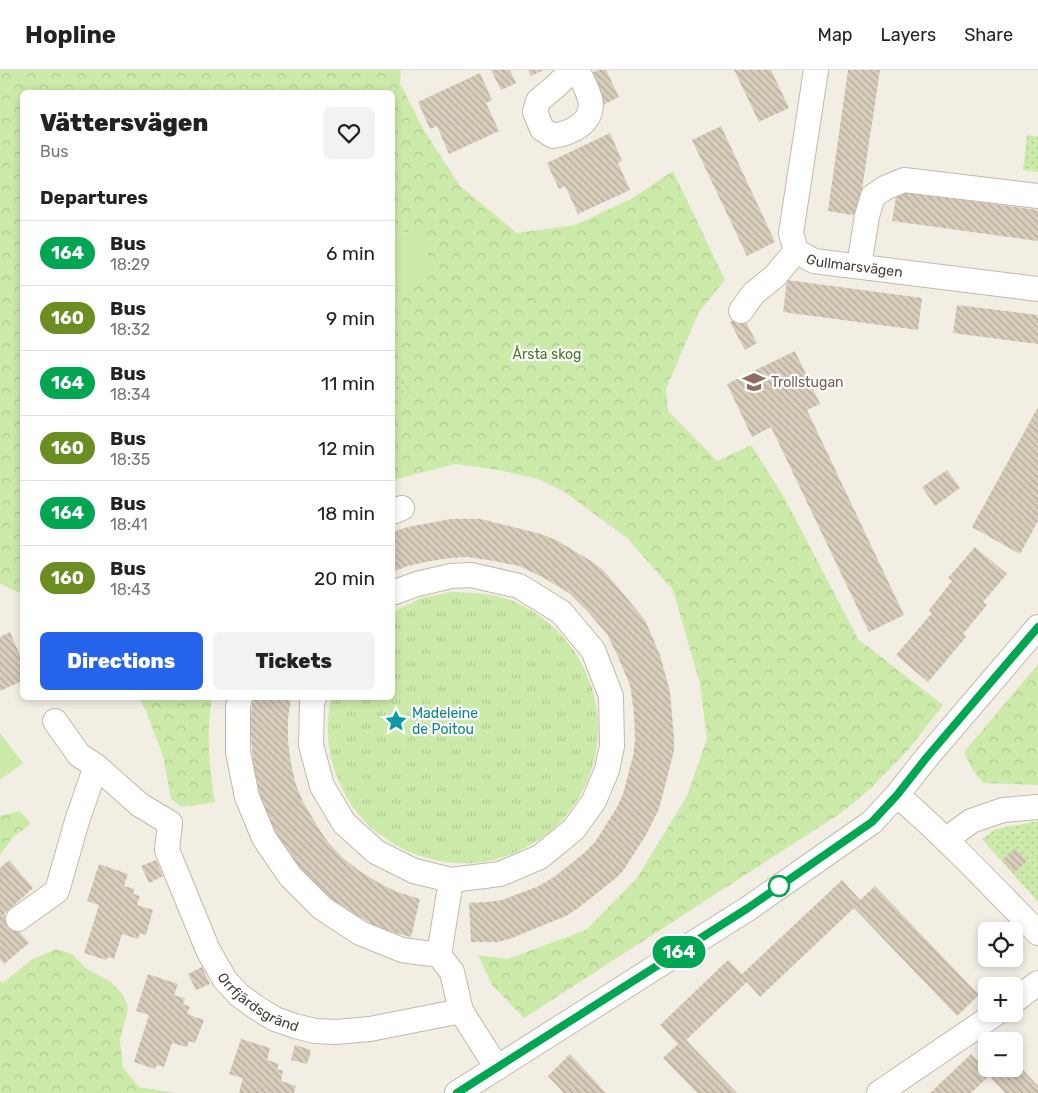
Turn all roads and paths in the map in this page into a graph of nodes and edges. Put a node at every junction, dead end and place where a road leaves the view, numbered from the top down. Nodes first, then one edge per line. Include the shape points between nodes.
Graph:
1 (568, 70) edge
2 (576, 70) edge
3 (816, 70) edge
4 (1038, 196) edge
5 (796, 251) junction
6 (859, 266) junction
7 (1038, 289) edge
8 (741, 311) dead end
9 (395, 593) edge
10 (1038, 627) edge
11 (240, 700) edge
12 (313, 700) edge
13 (55, 721) dead end
14 (96, 766) junction
15 (897, 795) junction
16 (1038, 807) edge
17 (946, 839) junction
18 (451, 880) junction
19 (18, 919) dead end
20 (1038, 933) edge
21 (439, 955) junction
22 (1038, 983) edge
23 (1023, 994) edge
24 (461, 1011) junction
25 (983, 1022) edge
26 (497, 1068) junction
27 (457, 1093) edge
28 (879, 1093) edge

1 - 2 street via 566,76 538,100 535,112 542,128 553,136 566,134 583,124 589,112 586,88
3 - 5 street, Gullmarsvägen via 791,233
4 - 6 street via 904,180 873,196
5 - 6 street, Gullmarsvägen via 814,261
5 - 8 street via 775,276 753,294
6 - 7 street, Gullmarsvägen
9 - 18 street via 451,576 471,575 519,586 561,612 593,650 611,696 612,746 607,770 594,801 574,829 540,857 500,874
10 - 15 street
11 - 21 street via 238,752 247,797 264,838 290,876 322,908 360,933 402,950
12 - 18 street via 311,745 322,786 344,823 376,852 414,871
13 - 14 street via 79,755
14 - 19 street via 57,891
14 - 24 street, Orrfjärdsgränd via 140,805 170,822 167,850 208,950 225,980 256,1008 295,1026 336,1032 370,1029
15 - 17 street
15 - 26 street via 872,822 748,908
16 - 17 street via 1003,810 971,821
17 - 20 street
18 - 21 street
21 - 24 street via 452,972
22 - 23 street
24 - 26 street
25 - 28 street
26 - 27 street

